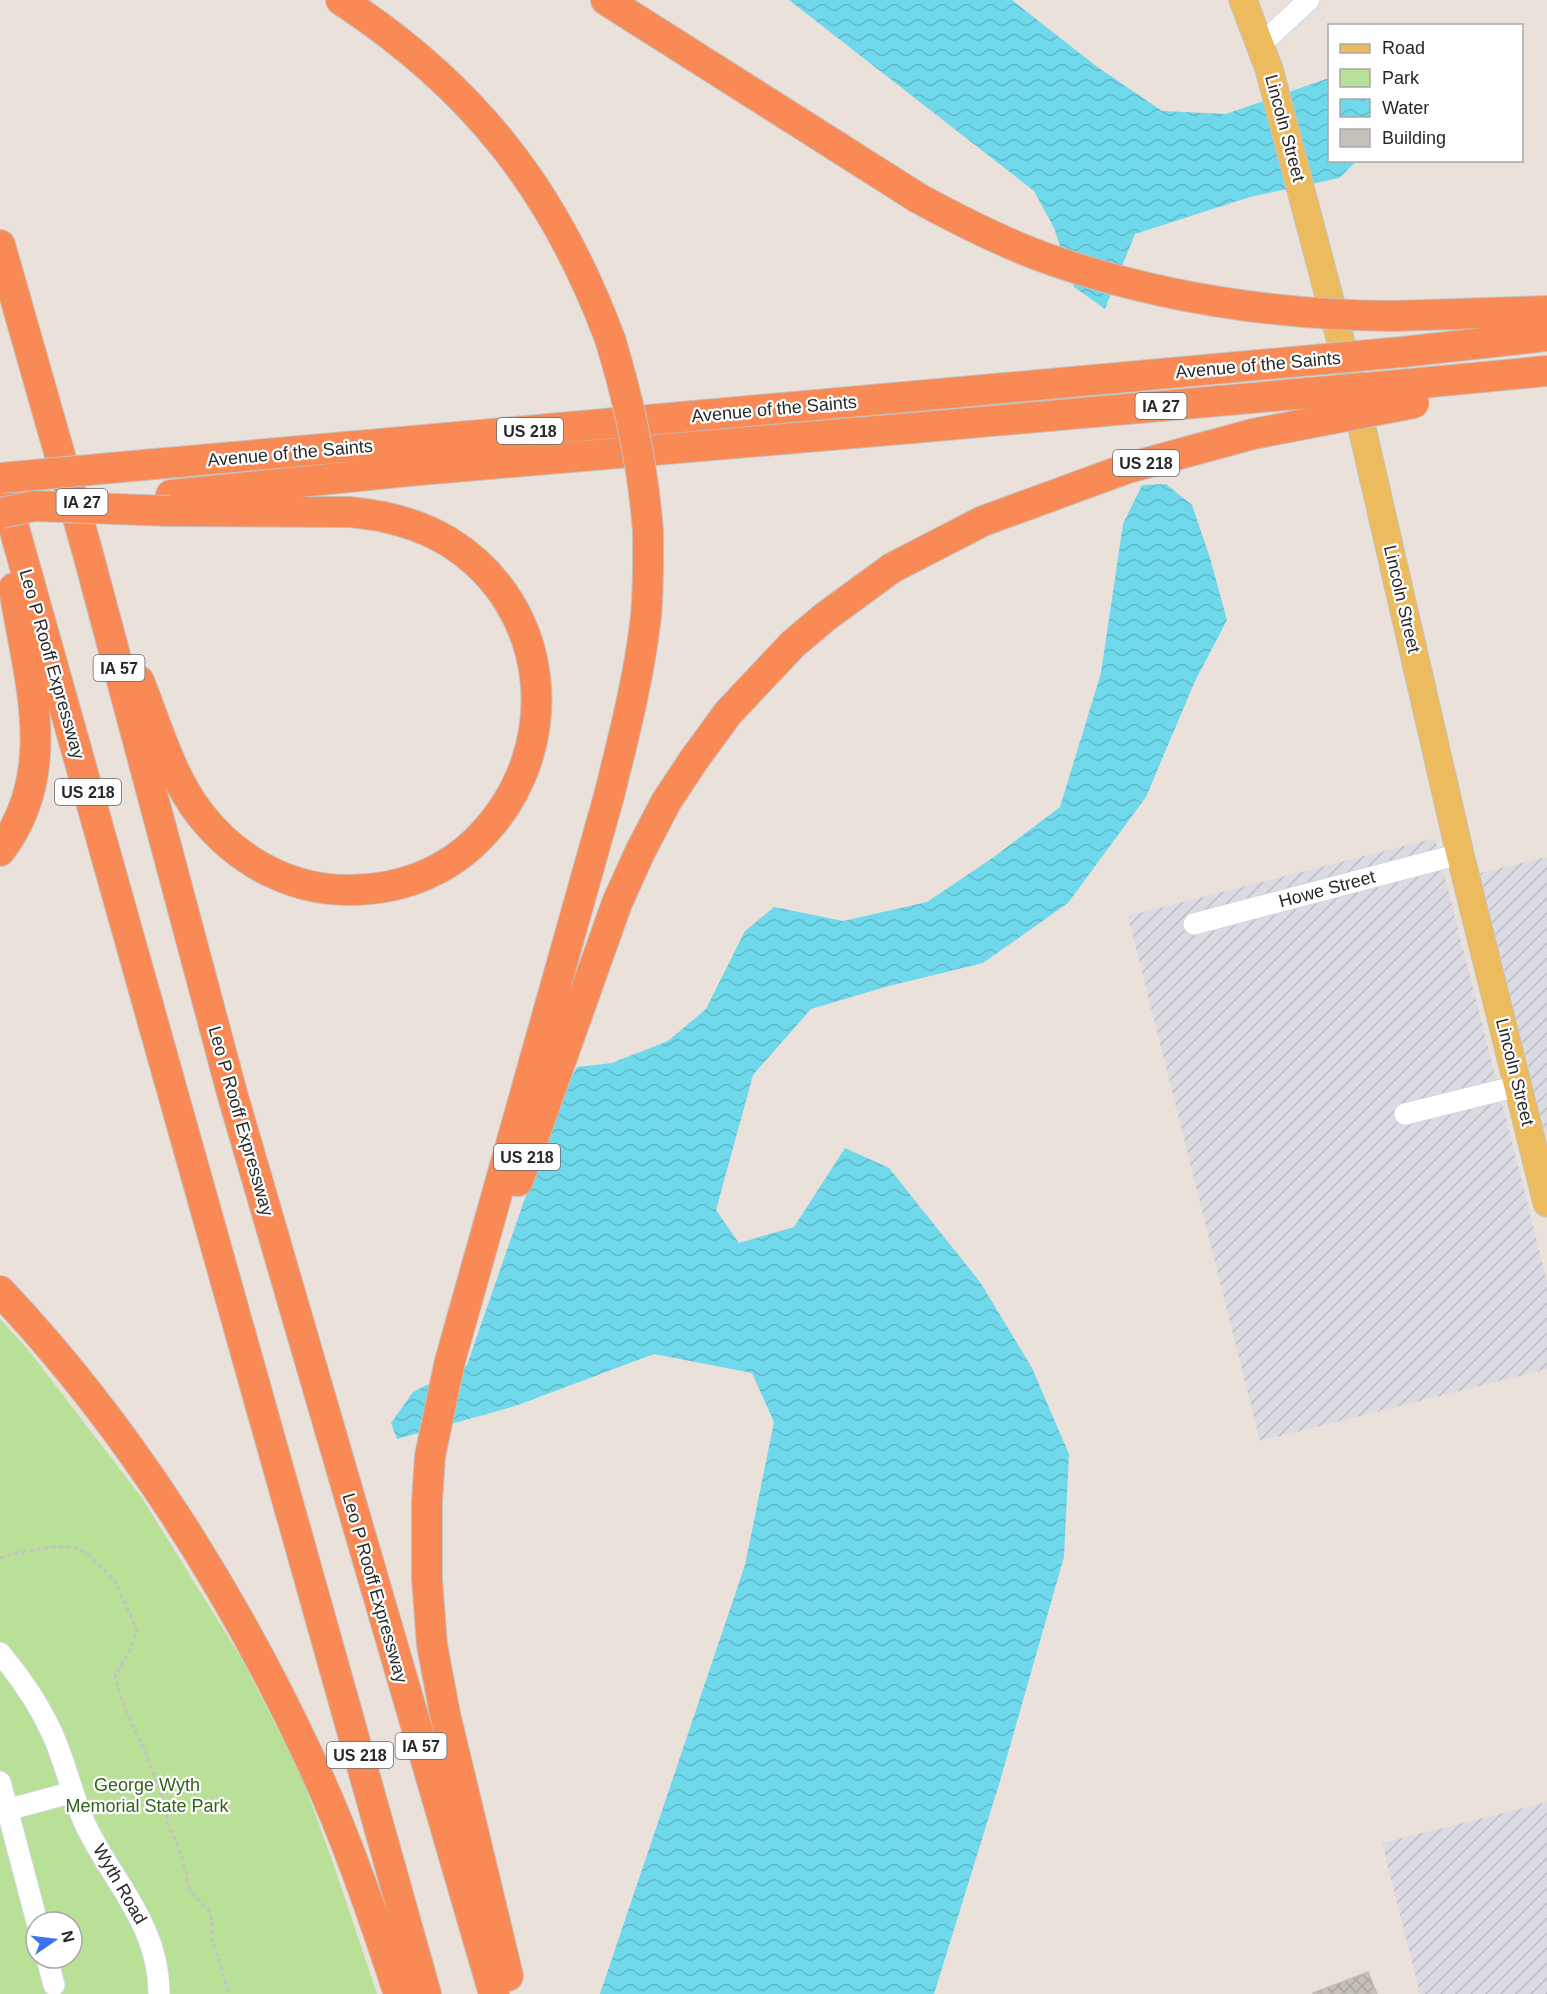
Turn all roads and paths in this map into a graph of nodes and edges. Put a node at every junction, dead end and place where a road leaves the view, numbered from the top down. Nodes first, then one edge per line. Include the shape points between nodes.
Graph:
1 (341, 0) edge
2 (606, 0) edge
3 (1243, 0) edge
4 (1310, 0) edge
5 (1261, 44) junction
6 (0, 245) edge
7 (1547, 311) edge
8 (1547, 336) edge
9 (1547, 371) edge
10 (1547, 387) edge
11 (1412, 394) junction
12 (0, 461) edge
13 (155, 464) junction
14 (0, 478) edge
15 (0, 499) edge
16 (167, 504) junction
17 (0, 511) edge
18 (87, 550) junction
19 (0, 851) edge
20 (1460, 854) junction
21 (1194, 924) dead end
22 (1518, 1086) junction
23 (1406, 1114) dead end
24 (1547, 1203) edge
25 (0, 1291) edge
26 (450, 1361) junction
27 (0, 1558) edge
28 (0, 1653) edge
29 (0, 1782) edge
30 (73, 1792) junction
31 (7, 1810) junction
32 (34, 1910) edge
33 (50, 1970) edge
34 (54, 1985) dead end
35 (159, 1994) edge
36 (229, 1994) edge
37 (399, 1994) edge
38 (426, 1994) edge
39 (494, 1994) edge
40 (513, 1994) edge

1 - 26 highway, bridge via 436,72 506,147 538,192 593,293 610,339 644,482 648,532 646,622 640,660 609,796
2 - 7 highway, bridge via 918,198 1053,261 1174,295 1297,313 1393,316
3 - 5 main road, Lincoln Street
4 - 5 street
5 - 20 main road, Lincoln Street via 1350,376
6 - 18 highway, Leo P Rooff Expressway / IA 57
8 - 13 highway, Avenue of the Saints / US 218, bridge
9 - 11 highway, Avenue of the Saints / IA 27
10 - 11 highway, US 218
11 - 16 highway, Avenue of the Saints / IA 27, bridge via 913,428 408,471
11 - 26 highway, US 218, bridge via 1128,468 983,521 892,568 793,644 728,713 666,802 640,852 617,903
12 - 13 highway, bridge
13 - 14 highway, Avenue of the Saints / IA 27, bridge
14 - 38 highway, Leo P Rooff Expressway / US 218
15 - 19 highway via 37,740 28,800
16 - 17 highway, IA 27, bridge via 34,506
16 - 18 highway via 349,512 404,521 449,542 498,586 529,646 537,687 535,731 515,792 491,826 462,854 402,884 346,890 289,880 249,861 232,848 198,812 183,788
18 - 39 highway, Leo P Rooff Expressway / IA 57 via 232,1093
20 - 21 street, Howe Street
20 - 22 main road, Lincoln Street
22 - 23 street
22 - 24 main road, Lincoln Street
25 - 37 highway via 113,1427 192,1541 258,1656 311,1761 369,1902
26 - 40 highway, US 218 via 430,1456 427,1502 432,1645
27 - 36 path via 52,1547 74,1547 113,1578 137,1629 116,1675 118,1688 161,1793 187,1883 210,1912 211,1935
28 - 30 street, Wyth Road via 32,1695 51,1731
29 - 31 street
30 - 31 street
30 - 35 street, Wyth Road via 86,1825 143,1921 154,1950
31 - 32 street
33 - 34 street

